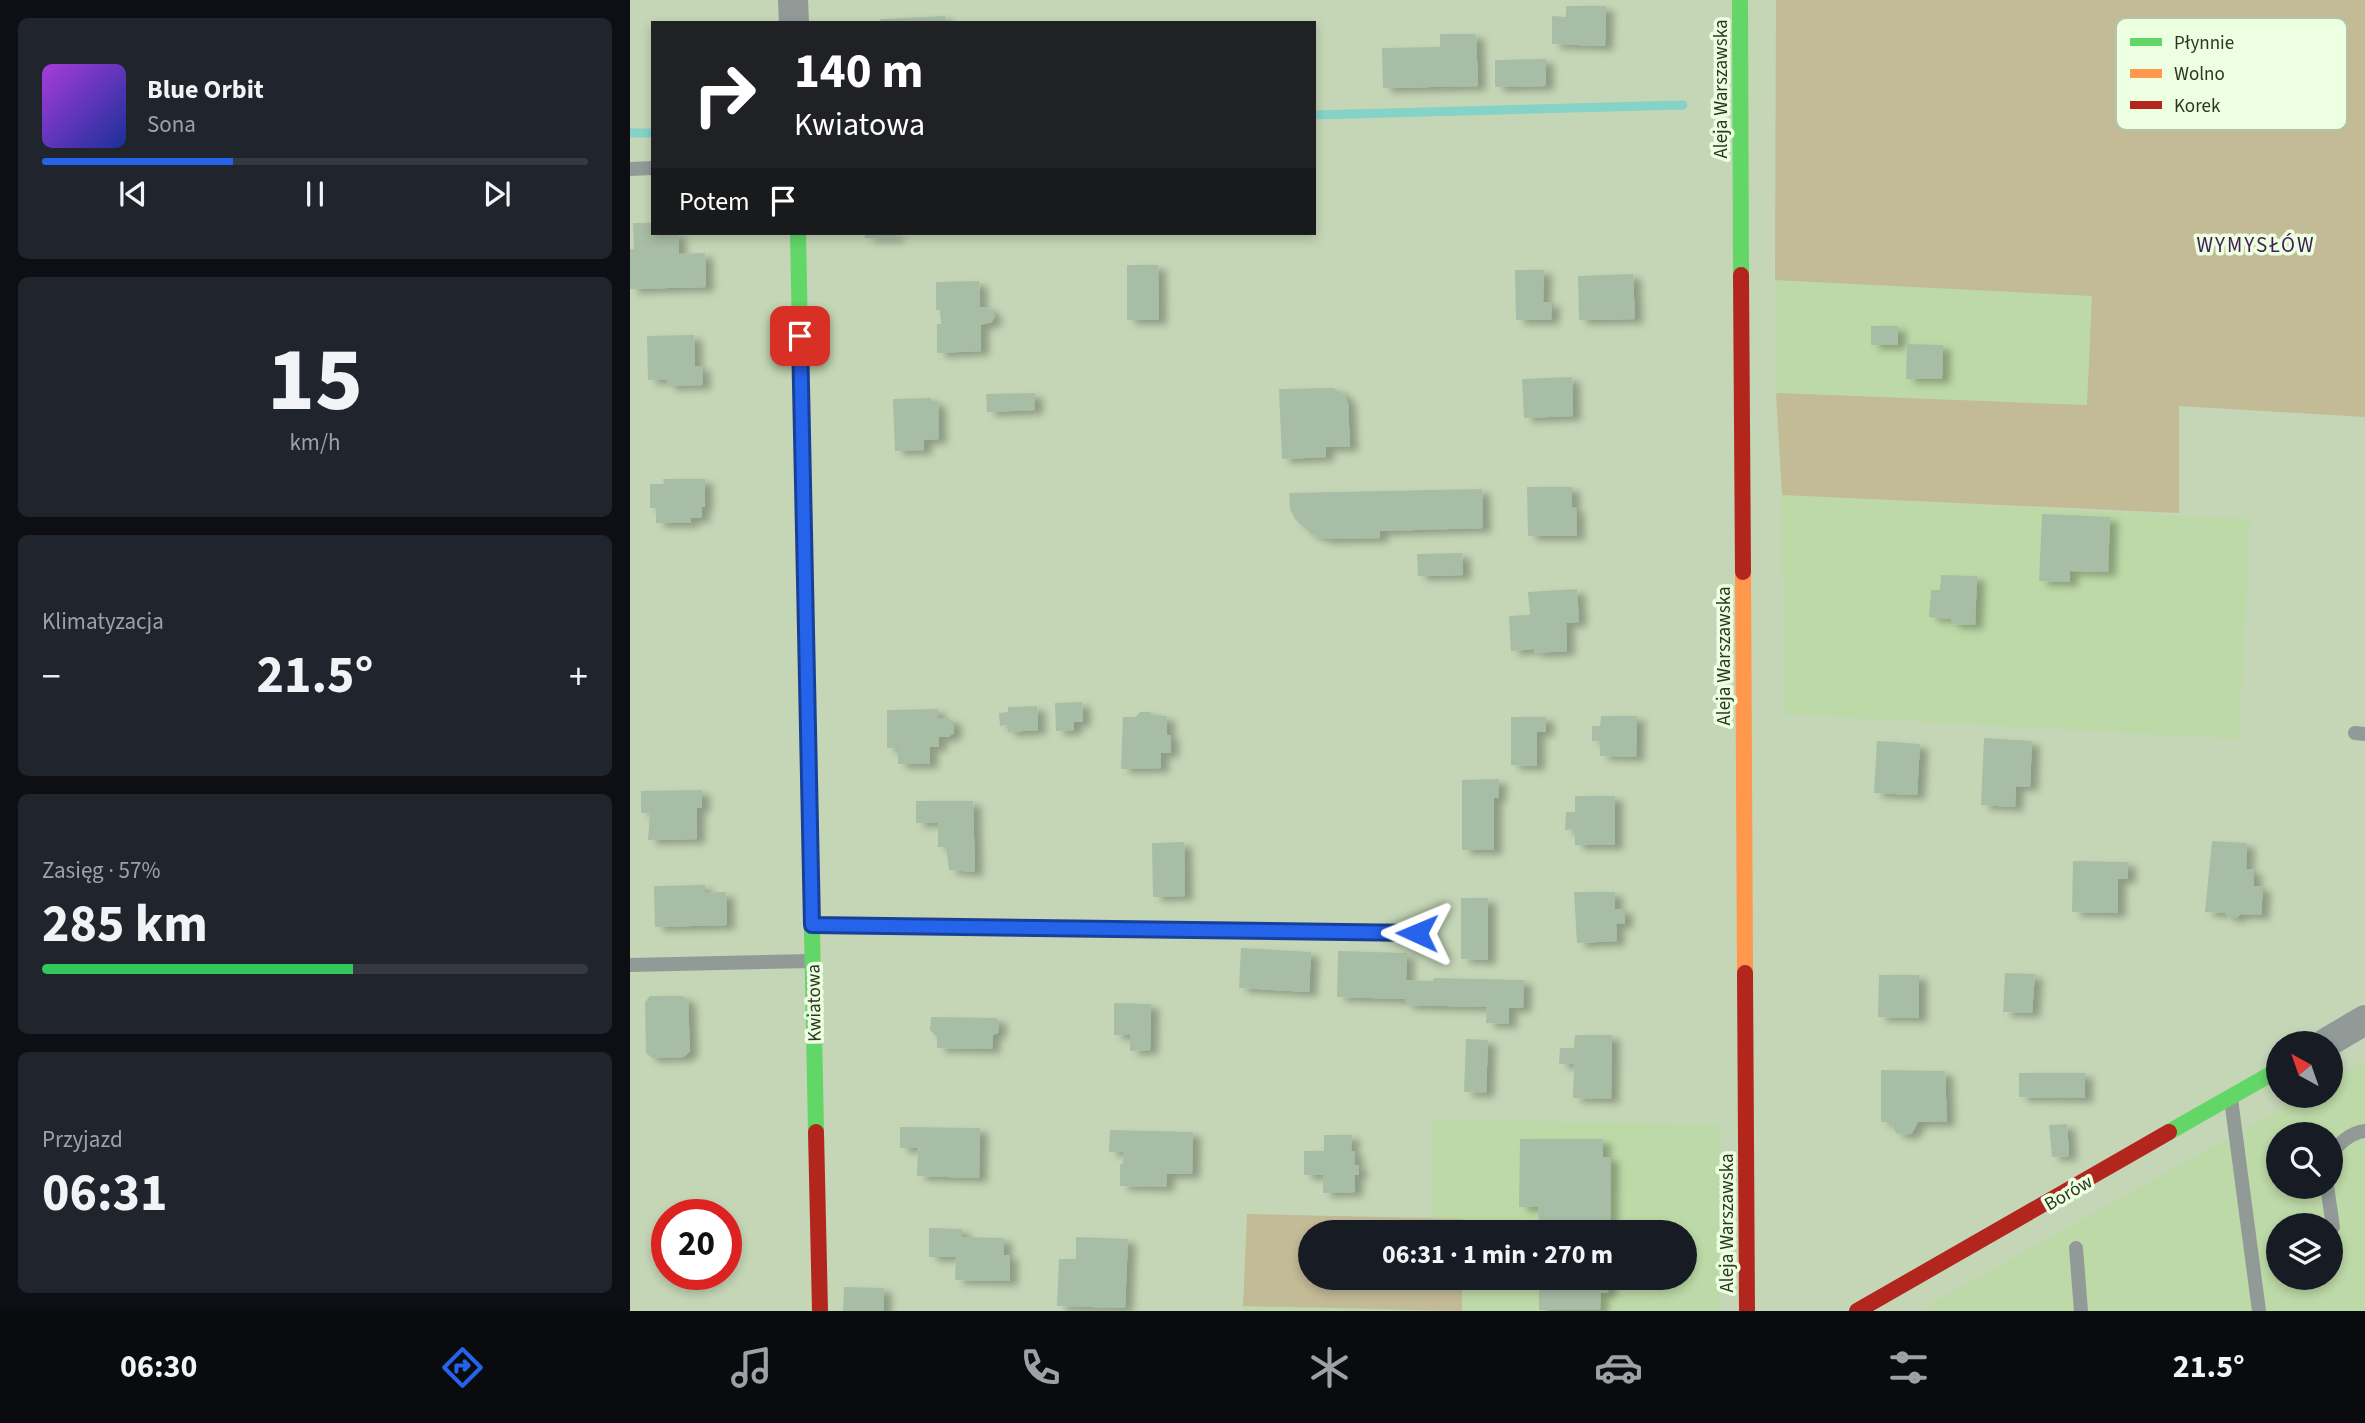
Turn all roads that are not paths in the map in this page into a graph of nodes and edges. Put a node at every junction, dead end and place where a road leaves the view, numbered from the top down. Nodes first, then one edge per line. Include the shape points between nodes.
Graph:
1 (793, 0) edge
2 (1740, 0) edge
3 (794, 21) edge
4 (651, 168) edge
5 (630, 169) edge
6 (798, 235) edge
7 (812, 925) junction
8 (1417, 933) dead end
9 (813, 961) junction
10 (630, 965) edge
11 (2365, 1020) edge
12 (2343, 1033) edge
13 (2266, 1077) edge
14 (2231, 1098) junction
15 (2365, 1131) edge
16 (2343, 1143) edge
17 (2076, 1248) dead end
18 (820, 1311) edge
19 (1747, 1311) edge
20 (1857, 1311) edge
21 (2081, 1311) edge
22 (2259, 1311) edge

1 - 3 street
2 - 19 street, Aleja Warszawska
4 - 5 lane
6 - 7 street, Kwiatowa
7 - 8 lane
7 - 9 street, Kwiatowa
9 - 10 lane
9 - 18 street, Kwiatowa
11 - 12 street
13 - 14 street, Borów
14 - 20 street, Borów
14 - 22 lane
15 - 16 lane via 2355,1132
17 - 21 lane

